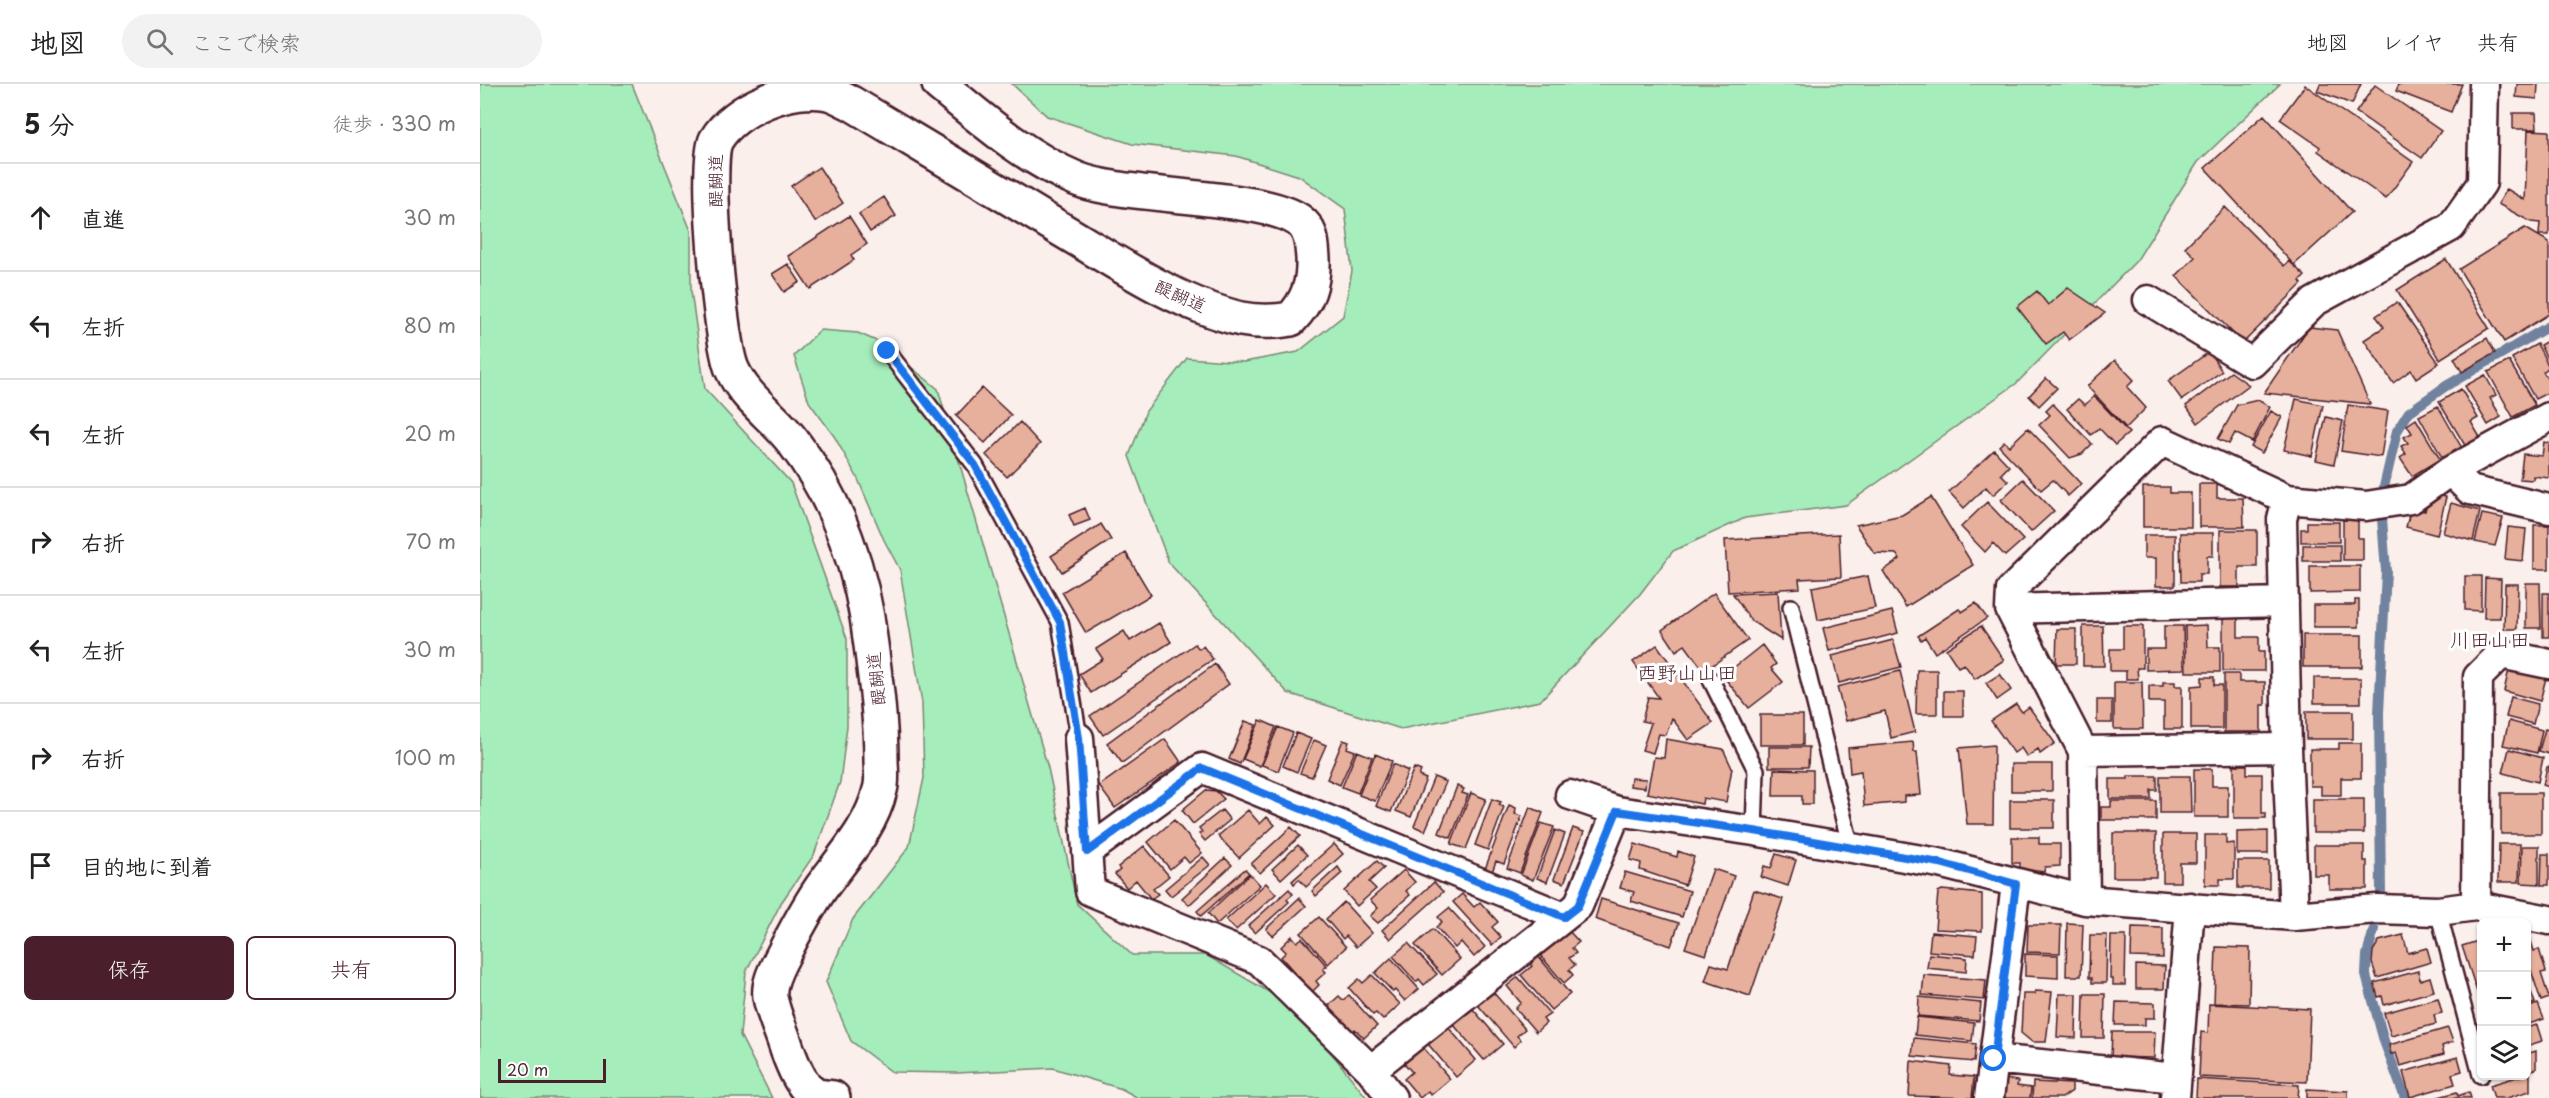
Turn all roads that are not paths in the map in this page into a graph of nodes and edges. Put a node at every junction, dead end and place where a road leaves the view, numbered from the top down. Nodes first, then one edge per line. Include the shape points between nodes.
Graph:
1 (939, 84) edge
2 (2484, 84) edge
3 (2148, 300) dead end
4 (887, 351) dead end
5 (2549, 417) edge
6 (2450, 471) junction
7 (2287, 499) junction
8 (2549, 509) edge
9 (2284, 602) junction
10 (1791, 607) dead end
11 (2010, 609) junction
12 (2549, 664) edge
13 (1711, 680) dead end
14 (1079, 738) joint
15 (2287, 748) junction
16 (2083, 751) junction
17 (1570, 795) dead end
18 (1617, 811) junction
19 (1754, 831) junction
20 (1851, 848) junction
21 (1087, 852) junction
22 (2016, 884) junction
23 (2085, 900) junction
24 (2476, 906) junction
25 (2190, 907) junction
26 (2438, 911) junction
27 (2294, 916) junction
28 (1564, 917) junction
29 (2549, 920) edge
30 (1994, 1059) junction
31 (2477, 1060) edge
32 (1371, 1070) junction
33 (2175, 1088) edge
34 (833, 1098) edge
35 (1392, 1098) edge
36 (1989, 1098) edge

1 - 34 main road, 醍醐道 via 1000,135 1078,180 1125,191 1250,204 1283,212 1302,222 1311,236 1314,271 1303,306 1291,320 1242,319 1216,310 1121,265 851,103 828,93 780,96 753,107 731,122 715,141 712,193 724,333 732,369 752,399 792,440 814,471 861,580 871,641 881,743 881,788 868,822 808,908 787,947 773,974 770,995 801,1079 815,1095
2 - 3 street via 2482,183 2451,227 2314,302 2252,363
4 - 14 lane via 975,465 1060,622
5 - 6 street
6 - 7 street via 2410,499 2366,506
6 - 8 street via 2470,490
7 - 9 street via 2282,519
7 - 11 street via 2162,441 2011,590
9 - 11 street
9 - 15 street
10 - 20 lane
11 - 16 street
12 - 24 street via 2501,654 2478,677
13 - 19 lane via 1756,770
14 - 21 street
15 - 16 street
15 - 27 street
16 - 23 street
17 - 18 street
18 - 19 street
18 - 28 street via 1578,906
19 - 20 street
20 - 22 street via 1940,863
21 - 28 street via 1202,768
21 - 32 street via 1089,891 1259,960
22 - 23 street
22 - 30 street
23 - 25 street
24 - 26 street
24 - 29 street
25 - 27 street
25 - 33 street
26 - 27 street via 2377,909
26 - 31 lane
28 - 32 street
30 - 33 street
30 - 36 street
32 - 35 street

